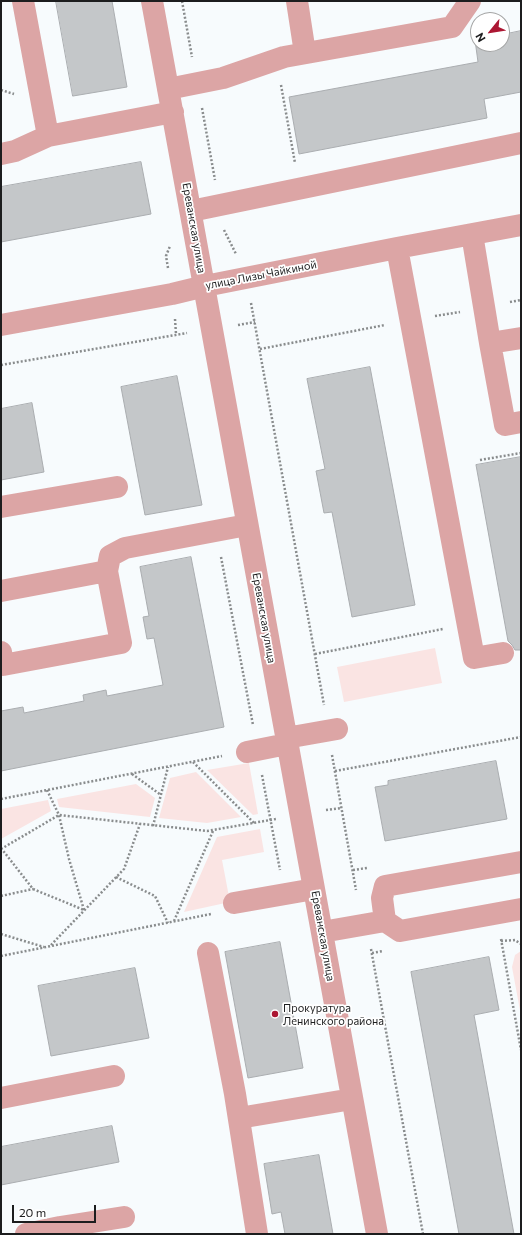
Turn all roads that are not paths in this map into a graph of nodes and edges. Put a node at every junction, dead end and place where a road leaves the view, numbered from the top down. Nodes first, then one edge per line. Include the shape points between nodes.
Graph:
1 (23, 1) edge
2 (152, 1) edge
3 (297, 1) edge
4 (470, 1) edge
5 (305, 53) junction
6 (168, 89) junction
7 (173, 112) junction
8 (48, 136) junction
9 (521, 144) edge
10 (1, 154) edge
11 (191, 211) junction
12 (521, 225) edge
13 (472, 234) junction
14 (397, 248) junction
15 (205, 286) junction
16 (1, 326) edge
17 (521, 338) edge
18 (490, 344) junction
19 (521, 422) edge
20 (117, 487) dead end
21 (1, 506) edge
22 (247, 525) junction
23 (107, 571) junction
24 (1, 591) edge
25 (1, 652) edge
26 (504, 653) dead end
27 (333, 730) road end
28 (286, 741) junction
29 (252, 751) road end
30 (521, 862) edge
31 (314, 889) junction
32 (234, 903) road end
33 (521, 909) edge
34 (385, 921) junction
35 (322, 932) junction
36 (208, 953) dead end
37 (114, 1076) dead end
38 (1, 1098) edge
39 (352, 1099) junction
40 (239, 1118) junction
41 (124, 1217) dead end
42 (60, 1230) edge
43 (26, 1234) edge
44 (257, 1234) edge
45 (377, 1234) edge

1 - 8 street
2 - 6 street, Ереванская улица
3 - 5 street
4 - 5 street via 452,27
5 - 6 street via 284,57 223,78
6 - 7 street, Ереванская улица
7 - 8 street
7 - 11 street, Ереванская улица
8 - 10 street via 15,151
9 - 11 street
11 - 15 street, Ереванская улица
12 - 13 street, улица Лизы Чайкиной
13 - 14 street, улица Лизы Чайкиной
13 - 18 street
14 - 15 street, улица Лизы Чайкиной
14 - 26 street via 474,658
15 - 16 street, улица Лизы Чайкиной
15 - 22 street, Ереванская улица
17 - 18 street
18 - 19 street via 505,425
20 - 21 street
22 - 23 street via 125,548 110,556
22 - 28 street, Ереванская улица
23 - 24 street
23 - 25 street via 121,643 3,665
27 - 28 street
28 - 29 street
28 - 31 street, Ереванская улица
30 - 34 street via 386,886 382,898
31 - 32 street
31 - 35 street, Ереванская улица
33 - 34 street via 400,931
34 - 35 street
35 - 39 street, Ереванская улица
36 - 40 street
37 - 38 street
39 - 40 street
39 - 45 street, Ереванская улица
40 - 44 street
41 - 42 street
42 - 43 street

